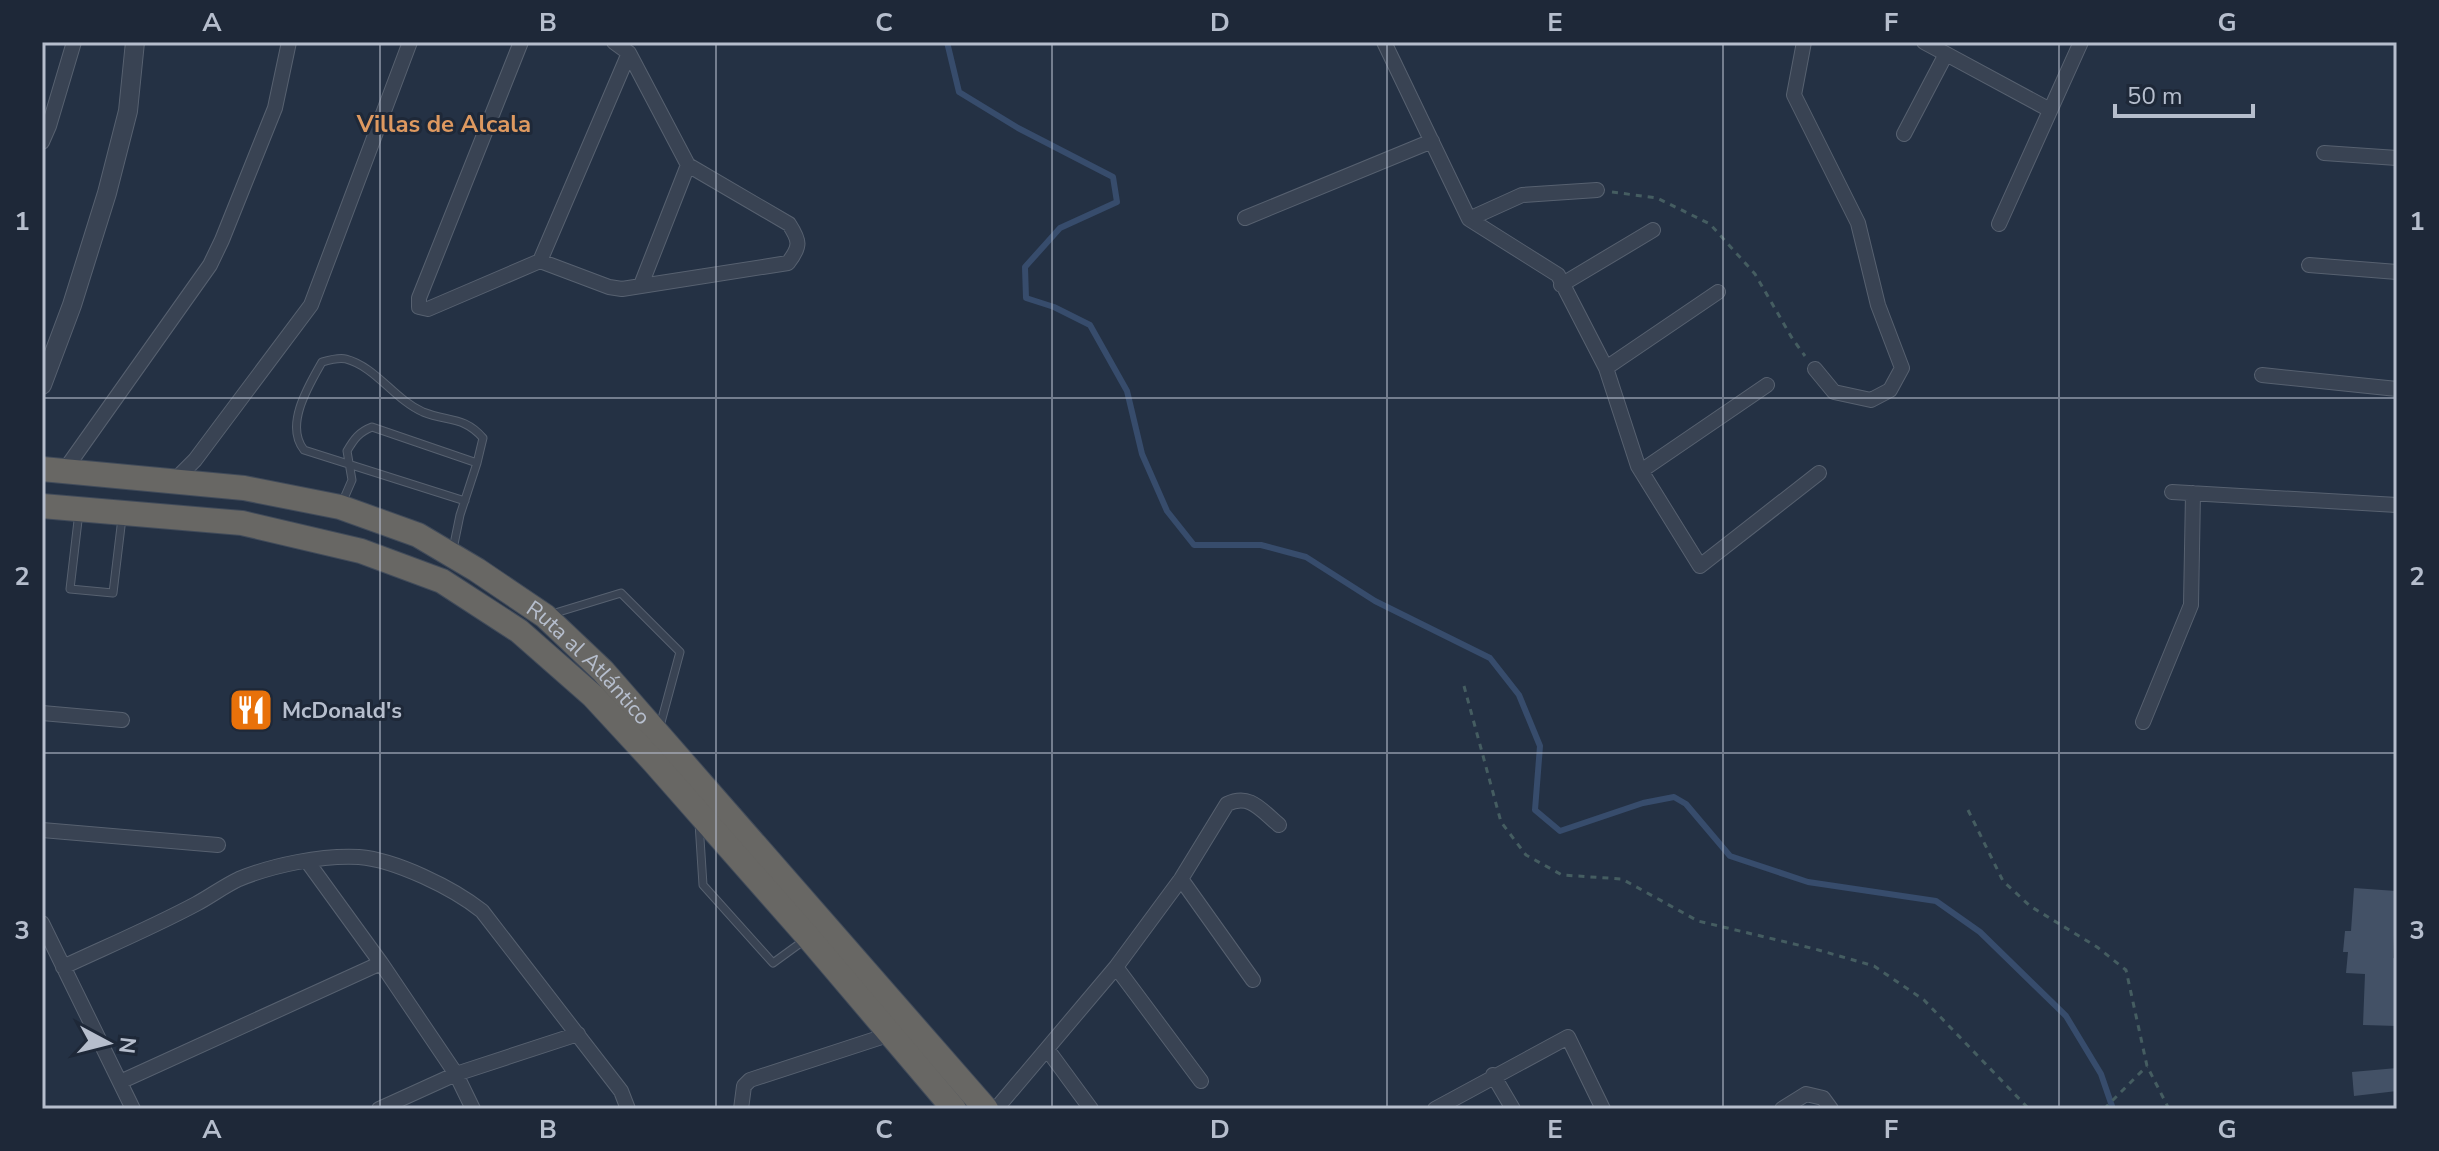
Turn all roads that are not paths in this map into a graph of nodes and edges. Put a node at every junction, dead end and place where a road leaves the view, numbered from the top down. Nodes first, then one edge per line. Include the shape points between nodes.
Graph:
1 (135, 42) edge
2 (289, 42) edge
3 (410, 42) edge
4 (521, 42) edge
5 (614, 42) edge
6 (1384, 42) edge
7 (1804, 42) edge
8 (1924, 42) edge
9 (2081, 42) edge
10 (72, 45) edge
11 (629, 53) junction
12 (1946, 54) junction
13 (2050, 110) junction
14 (1904, 134) dead end
15 (1432, 141) junction
16 (42, 142) edge
17 (2324, 153) dead end
18 (2397, 158) edge
19 (688, 165) junction
20 (1597, 190) road end
21 (1245, 218) dead end
22 (1469, 219) junction
23 (1999, 224) dead end
24 (1653, 230) dead end
25 (540, 261) junction
26 (2309, 265) dead end
27 (2397, 272) edge
28 (641, 285) junction
29 (1561, 285) junction
30 (1718, 292) dead end
31 (1606, 368) junction
32 (1815, 369) road end
33 (2262, 375) dead end
34 (42, 385) edge
35 (1767, 385) dead end
36 (2397, 389) edge
37 (477, 463) junction
38 (347, 464) junction
39 (53, 470) edge
40 (1641, 471) junction
41 (1819, 473) dead end
42 (174, 481) junction
43 (244, 488) junction
44 (2172, 492) dead end
45 (2193, 493) junction
46 (465, 501) junction
47 (2397, 505) edge
48 (42, 506) edge
49 (340, 507) junction
50 (79, 510) junction
51 (122, 515) junction
52 (242, 523) junction
53 (452, 555) junction
54 (545, 616) junction
55 (42, 713) edge
56 (122, 720) dead end
57 (2143, 722) dead end
58 (659, 732) junction
59 (699, 813) junction
60 (1279, 825) dead end
61 (42, 830) edge
62 (218, 845) dead end
63 (307, 861) junction
64 (1181, 879) junction
65 (42, 923) edge
66 (808, 937) junction
67 (381, 963) junction
68 (63, 967) junction
69 (1116, 967) junction
70 (1253, 980) dead end
71 (578, 1034) junction
72 (891, 1034) junction
73 (1047, 1049) junction
74 (456, 1074) junction
75 (1493, 1075) junction
76 (1201, 1081) dead end
77 (120, 1082) junction
78 (1605, 1107) edge
79 (133, 1109) edge
80 (379, 1109) edge
81 (473, 1109) edge
82 (628, 1109) edge
83 (741, 1109) edge
84 (954, 1109) edge
85 (986, 1109) edge
86 (996, 1109) edge
87 (1091, 1109) edge
88 (1435, 1109) edge
89 (1513, 1109) edge
90 (1782, 1109) edge
91 (1831, 1109) edge

1 - 34 street via 128,111 107,193
2 - 39 street via 275,108 210,265
3 - 42 street via 311,305
4 - 25 street via 419,307 428,309
5 - 11 street
6 - 15 street
7 - 32 street via 1794,95 1858,223 1878,305 1902,368 1890,390 1871,400 1834,392
8 - 12 street
9 - 13 street
10 - 16 street
11 - 19 street
11 - 25 street
12 - 13 street
12 - 14 street
13 - 23 street
15 - 21 street
15 - 22 street
17 - 18 street
19 - 28 street
19 - 28 street via 789,224 798,238 797,252 788,263
20 - 22 street via 1522,195
22 - 29 street via 1558,275
24 - 29 street
25 - 28 street via 609,287
26 - 27 street
29 - 31 street
30 - 31 street
31 - 40 street
33 - 36 street
35 - 40 street
37 - 38 lane via 372,427 355,437
37 - 38 lane via 483,438 472,426 422,412 366,368 344,358 322,362 304,393 296,429 304,450
37 - 46 lane
38 - 46 lane
38 - 49 lane via 352,480
39 - 42 highway, Ruta al Atlántico
40 - 41 street via 1700,566
42 - 43 highway, Ruta al Atlántico
43 - 49 highway, Ruta al Atlántico
43 - 52 highway via 252,501 250,517
44 - 45 street
45 - 47 street
45 - 57 street via 2191,605
46 - 53 lane
48 - 50 highway, Ruta al Atlántico
49 - 53 highway, Ruta al Atlántico via 418,535
50 - 51 highway, Ruta al Atlántico
50 - 51 lane via 70,589 113,593
51 - 52 highway, Ruta al Atlántico
52 - 59 highway, Ruta al Atlántico via 361,551 442,581 519,631 593,696
53 - 54 highway, Ruta al Atlántico
54 - 58 highway, Ruta al Atlántico
54 - 58 lane via 621,593 680,652
55 - 56 street
58 - 85 highway, Ruta al Atlántico
59 - 66 highway, Ruta al Atlántico
59 - 66 lane via 703,885 773,963
60 - 64 street via 1248,799 1227,804
61 - 62 street
63 - 67 street
63 - 68 street via 235,881
63 - 71 street via 375,860 459,893 482,911
64 - 69 street
64 - 70 street
65 - 68 street
66 - 72 highway, Ruta al Atlántico
67 - 74 street
67 - 77 street
68 - 77 street
69 - 73 street
69 - 76 street
71 - 74 street
71 - 82 street via 621,1091
72 - 83 street via 750,1080
72 - 84 highway, Ruta al Atlántico
73 - 86 street
73 - 87 street
74 - 80 street
74 - 81 street
75 - 78 street via 1568,1037
75 - 88 street
75 - 89 street
77 - 79 street
90 - 91 street via 1806,1094 1823,1098

